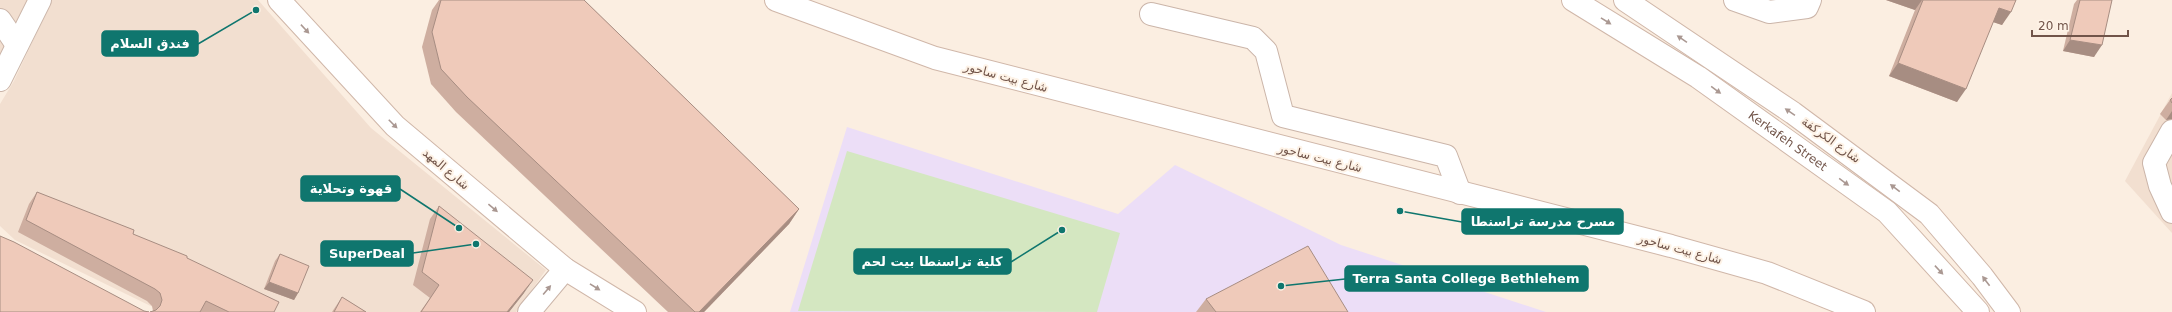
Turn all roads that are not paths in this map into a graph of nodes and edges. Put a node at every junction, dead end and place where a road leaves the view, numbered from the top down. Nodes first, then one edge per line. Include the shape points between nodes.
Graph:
1 (40, 0) edge
2 (279, 0) edge
3 (776, 0) edge
4 (1625, 0) edge
5 (1735, 0) edge
6 (1810, 0) edge
7 (1581, 2) edge
8 (1151, 14) dead end
9 (0, 20) edge
10 (17, 45) junction
11 (0, 80) edge
12 (2172, 131) edge
13 (1460, 193) junction
14 (2172, 212) edge
15 (565, 269) junction
16 (529, 312) edge
17 (636, 312) edge
18 (1864, 312) edge
19 (1978, 312) edge
20 (2009, 312) edge

1 - 10 street
2 -> 15 street, شارع المهد via 395,126
3 - 13 street, شارع بيت ساحور via 935,58
20 -> 4 street, شارع الكركفة via 1929,214 1793,113
5 - 6 street via 1769,12 1807,7
7 -> 19 street, Kerkafeh Street via 1698,77 1887,212
8 - 13 street via 1253,38 1266,51 1283,116 1446,156
9 - 10 street
10 - 11 street
12 - 14 street via 2154,163 2160,186
13 - 18 street, شارع بيت ساحور via 1767,273
16 -> 15 street
15 -> 17 street, شارع المهد

